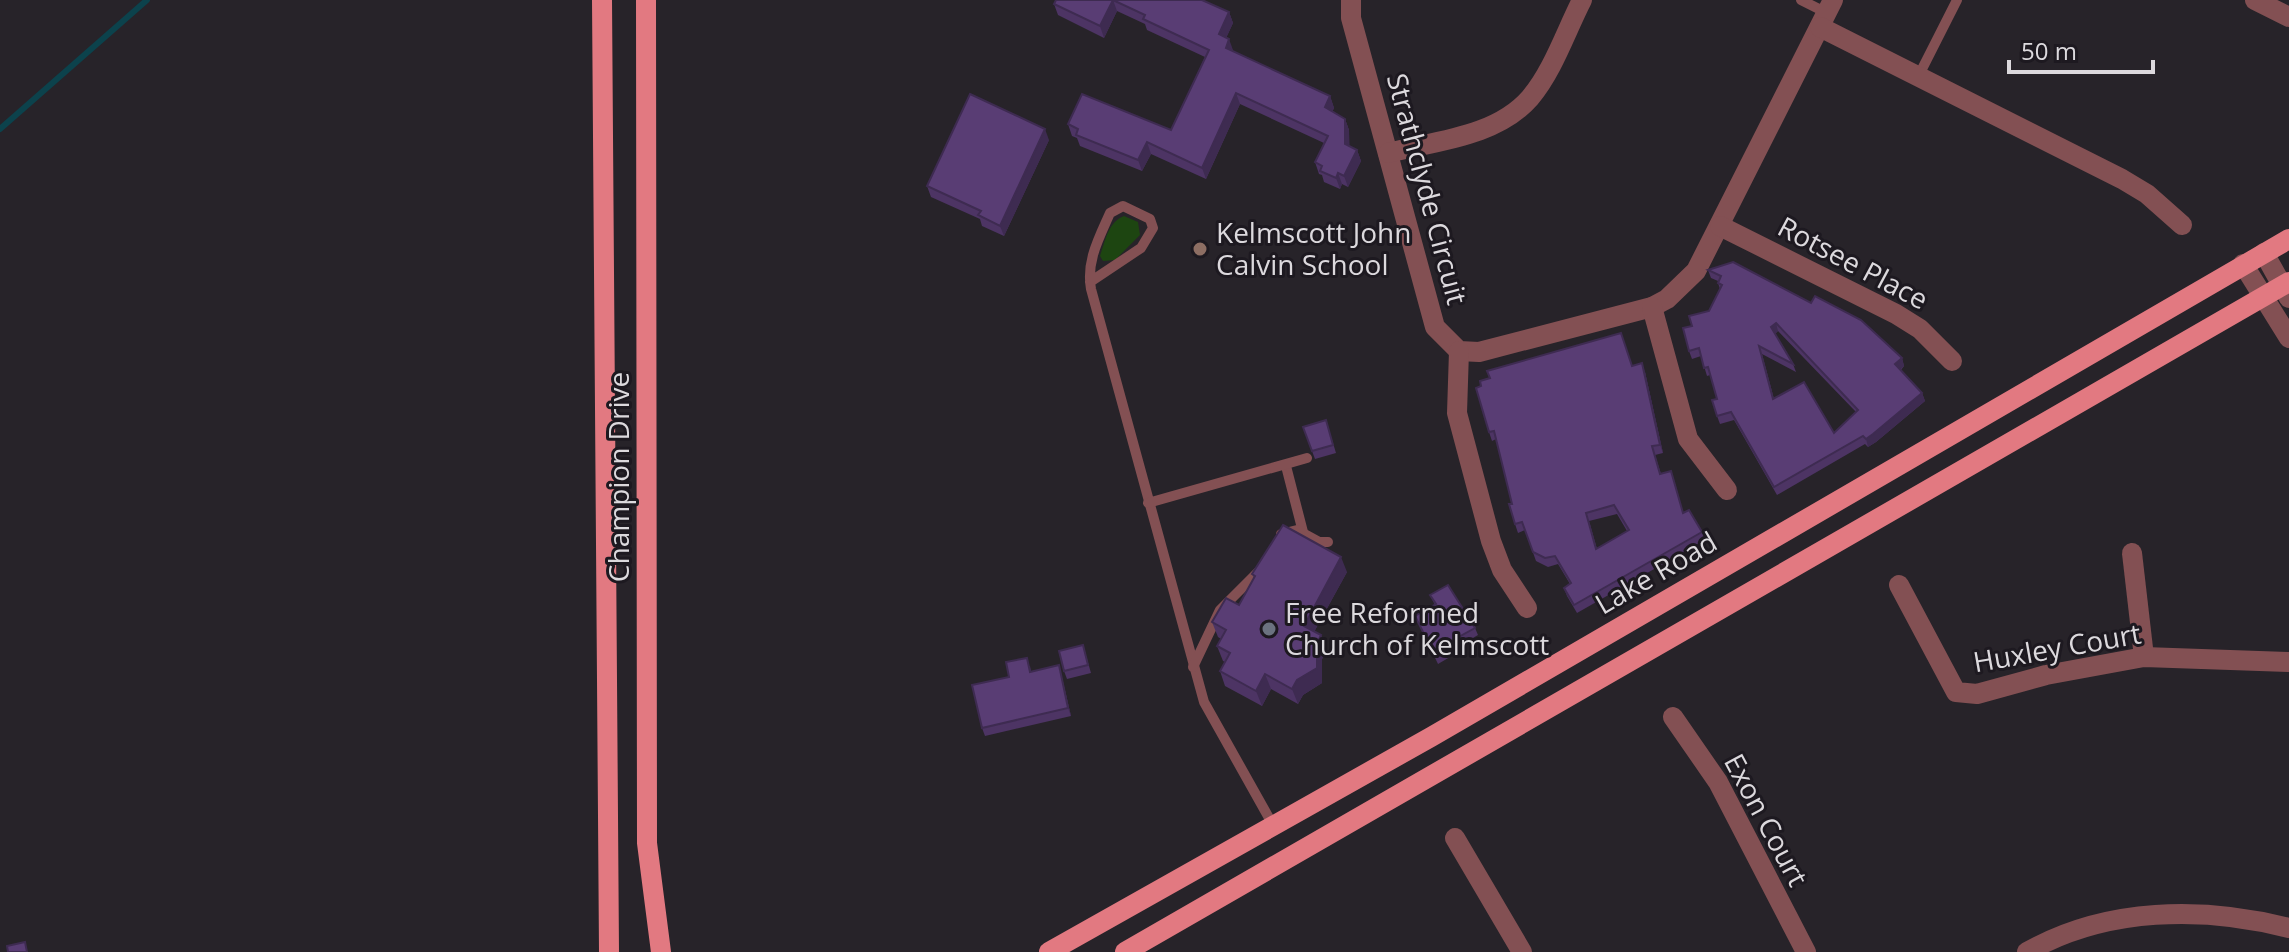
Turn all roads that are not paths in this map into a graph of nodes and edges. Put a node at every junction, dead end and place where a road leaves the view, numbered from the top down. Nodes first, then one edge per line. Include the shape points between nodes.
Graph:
1 (602, 0) edge
2 (646, 0) edge
3 (1351, 0) edge
4 (1582, 0) edge
5 (1801, 0) edge
6 (1957, 0) edge
7 (2255, 0) edge
8 (1827, 13) edge
9 (2289, 17) edge
10 (1918, 77) junction
11 (1388, 153) junction
12 (2182, 225) dead end
13 (1720, 226) junction
14 (2289, 239) edge
15 (2264, 253) junction
16 (2243, 264) junction
17 (1090, 282) junction
18 (2287, 289) edge
19 (2261, 298) junction
20 (1652, 307) junction
21 (2289, 338) edge
22 (1459, 351) junction
23 (1952, 361) dead end
24 (1307, 458) edge
25 (1286, 466) junction
26 (1727, 490) dead end
27 (1148, 503) junction
28 (1303, 532) junction
29 (1328, 542) dead end
30 (2132, 553) dead end
31 (1899, 585) dead end
32 (1527, 608) dead end
33 (2144, 657) junction
34 (2289, 662) edge
35 (1193, 667) junction
36 (1673, 717) dead end
37 (1273, 825) junction
38 (1455, 838) dead end
39 (1291, 858) junction
40 (2289, 928) edge
41 (609, 952) edge
42 (661, 952) edge
43 (1049, 952) edge
44 (1125, 952) edge
45 (1522, 952) edge
46 (1806, 952) edge
47 (2027, 952) edge

1 - 41 main road, Champion Drive
2 - 42 main road, Champion Drive via 647,843
3 - 11 street, Strathclyde Circuit via 1351,18
4 - 11 street via 1541,81 1515,112 1485,128
5 - 8 lane
6 - 10 lane
7 - 9 street
8 - 10 street
8 - 13 street
10 - 12 street via 2122,179
11 - 22 street, Strathclyde Circuit via 1435,327
13 - 20 street via 1696,271
13 - 23 street, Rotsee Place via 1896,314
14 - 15 main road, Lake Road
15 - 16 main road, Lake Road
15 - 18 street
16 - 19 street
16 - 37 main road, Lake Road
17 - 17 lane via 1093,251 1113,210 1131,208 1150,219 1153,232 1148,241
17 - 27 lane
18 - 19 main road
19 - 21 street
19 - 39 main road
20 - 22 street via 1479,352
20 - 26 street via 1688,439
22 - 32 street via 1457,413 1491,541 1502,570
24 - 25 lane
25 - 27 lane
25 - 28 lane
27 - 35 lane
28 - 29 lane
28 - 35 lane via 1287,530 1252,580 1220,610
30 - 33 street
31 - 33 street, Huxley Court via 1956,692 1977,694
33 - 34 street, Huxley Court
35 - 37 lane via 1212,719
36 - 46 street, Exon Court via 1718,782
37 - 39 main road
37 - 43 main road, Lake Road
38 - 45 street
39 - 44 main road
40 - 47 street via 2230,916 2163,914 2101,924

